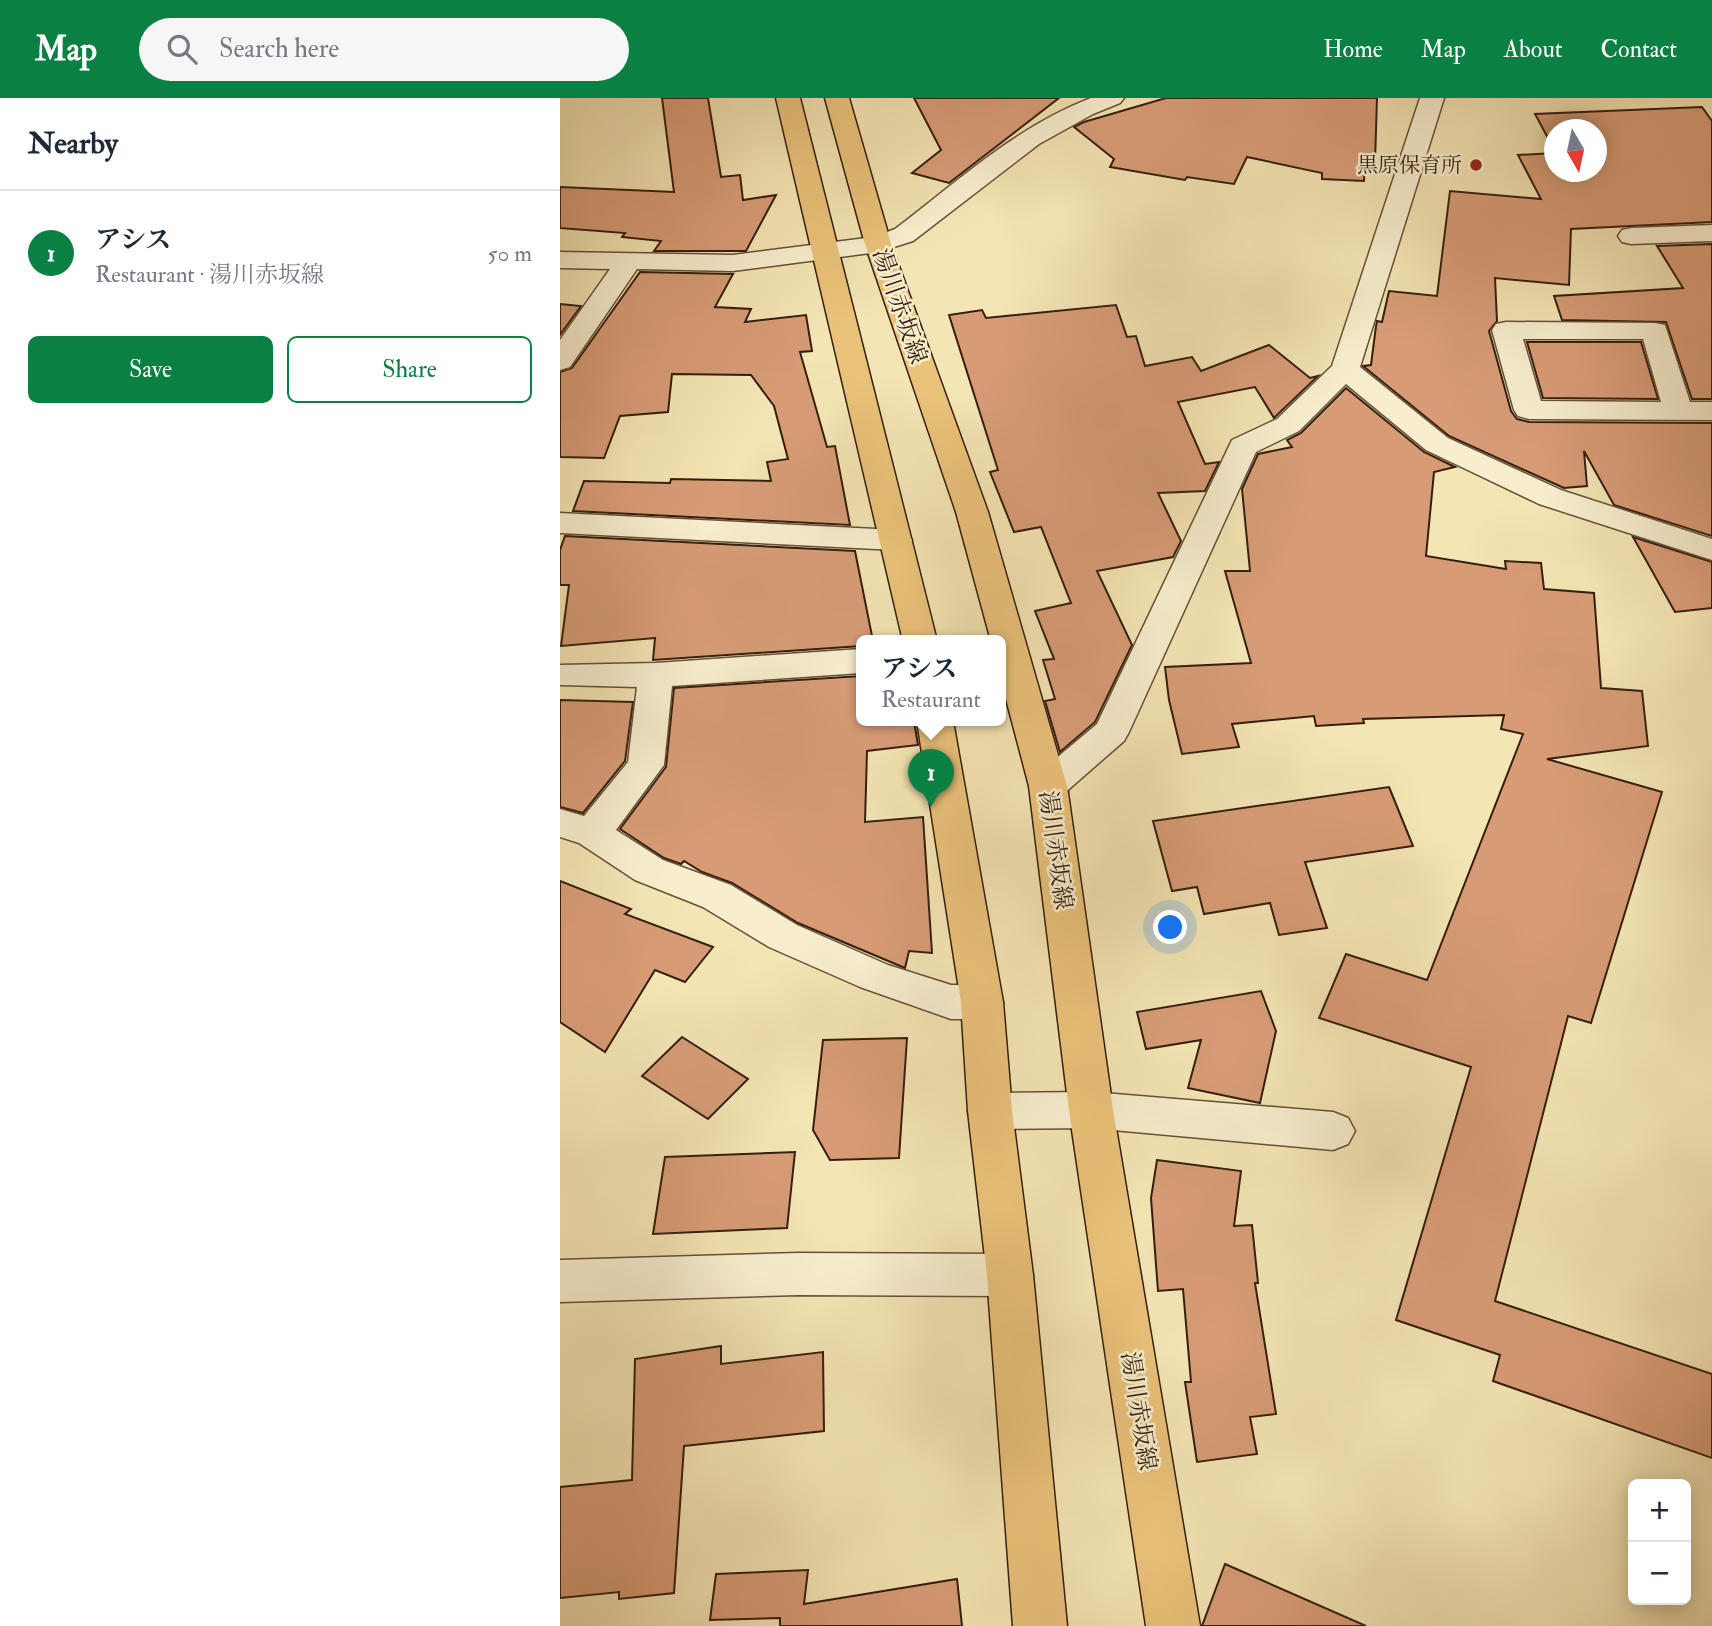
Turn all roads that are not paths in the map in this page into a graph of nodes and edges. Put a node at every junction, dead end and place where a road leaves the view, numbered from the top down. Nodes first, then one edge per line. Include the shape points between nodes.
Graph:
1 (788, 98) edge
2 (837, 98) edge
3 (1112, 98) edge
4 (1432, 98) edge
5 (1712, 233) edge
6 (1631, 236) dead end
7 (878, 244) junction
8 (827, 250) junction
9 (560, 260) edge
10 (628, 263) junction
11 (560, 361) edge
12 (1345, 369) junction
13 (1678, 410) junction
14 (1712, 411) edge
15 (560, 523) edge
16 (896, 540) junction
17 (1712, 550) edge
18 (919, 635) edge
19 (856, 661) edge
20 (566, 675) dead end
21 (656, 675) junction
22 (936, 726) edge
23 (1048, 786) junction
24 (576, 828) edge
25 (982, 1002) junction
26 (1091, 1110) junction
27 (990, 1111) junction
28 (1333, 1131) dead end
29 (1010, 1275) junction
30 (560, 1281) edge
31 (1040, 1626) edge
32 (1174, 1626) edge

1 - 8 main road
2 - 7 main road, 湯川赤坂線
3 - 7 street via 1048,127 904,235
4 - 12 street
5 - 6 street
7 - 8 street
7 - 23 main road, 湯川赤坂線 via 972,512
8 - 10 street via 733,263
8 - 16 main road
9 - 10 street
10 - 11 street
12 - 17 street via 1437,444 1550,496
12 - 23 street via 1288,425 1243,446 1111,732
13 - 13 street via 1655,331 1506,330 1529,410
13 - 14 street
15 - 16 street
16 - 18 main road
19 - 21 street
20 - 21 street
21 - 24 street via 646,765
22 - 25 main road
23 - 26 main road, 湯川赤坂線
24 - 25 street via 649,870 717,896 783,936 874,976 951,1002
25 - 27 main road
26 - 27 street
26 - 28 street
26 - 32 main road, 湯川赤坂線
27 - 29 main road
29 - 30 street via 798,1274
29 - 31 main road

